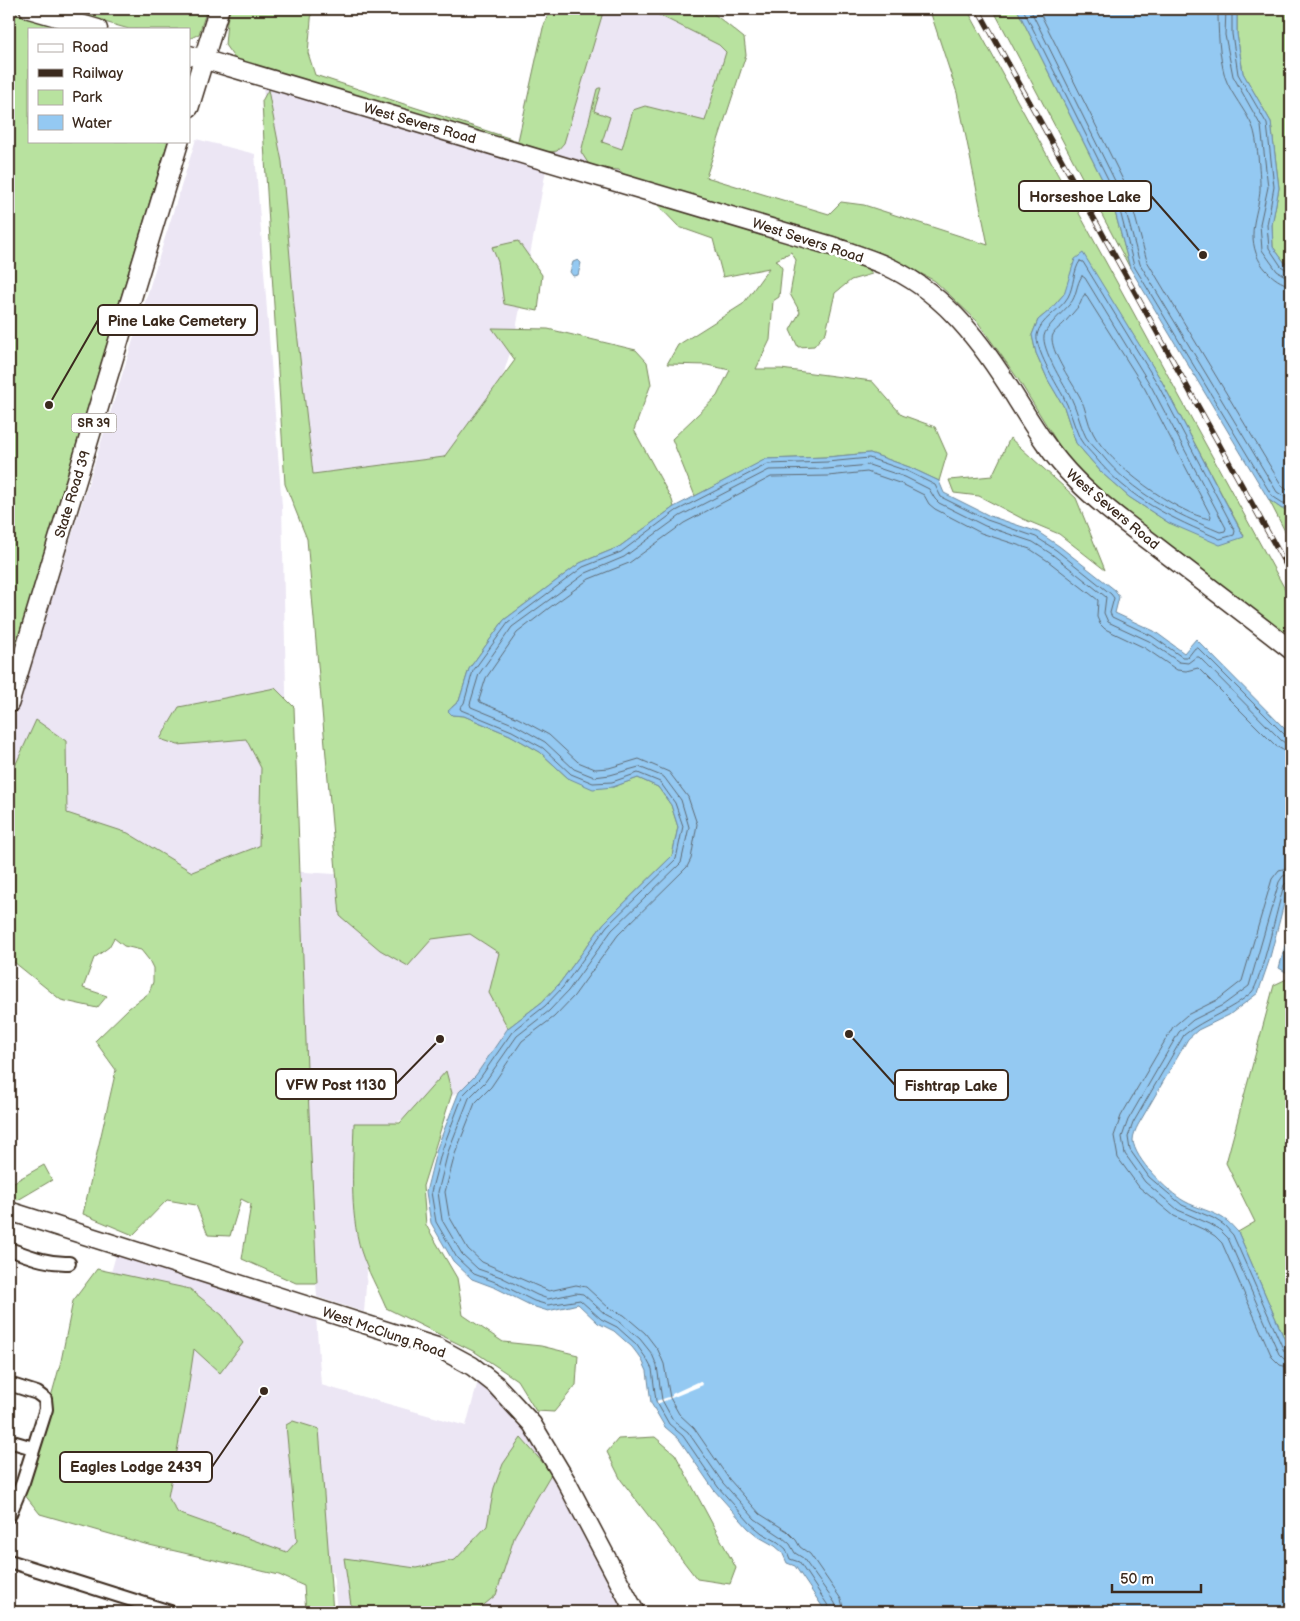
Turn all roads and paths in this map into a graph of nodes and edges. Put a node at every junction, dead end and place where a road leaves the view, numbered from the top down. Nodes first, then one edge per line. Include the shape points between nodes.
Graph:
1 (29, 9) edge
2 (220, 9) edge
3 (95, 28) edge
4 (196, 57) edge
5 (190, 100) edge
6 (179, 142) edge
7 (1291, 650) edge
8 (9, 703) edge
9 (9, 1211) edge
10 (9, 1249) edge
11 (69, 1263) dead end
12 (9, 1384) edge
13 (9, 1441) edge
14 (33, 1448) junction
15 (9, 1516) edge
16 (9, 1561) edge
17 (170, 1612) edge
18 (635, 1612) edge

1 - 3 street
2 - 4 main road
4 - 5 main road
4 - 7 street, West Severs Road via 835,247 906,276 930,292 973,334 1039,435 1076,481
6 - 8 main road, State Road 39 / SR 39
9 - 18 street, West McClung Road via 436,1347 472,1366 495,1384 532,1424
10 - 11 street via 47,1262
12 - 14 street via 45,1399 46,1410
13 - 14 street
14 - 15 street
16 - 17 street

